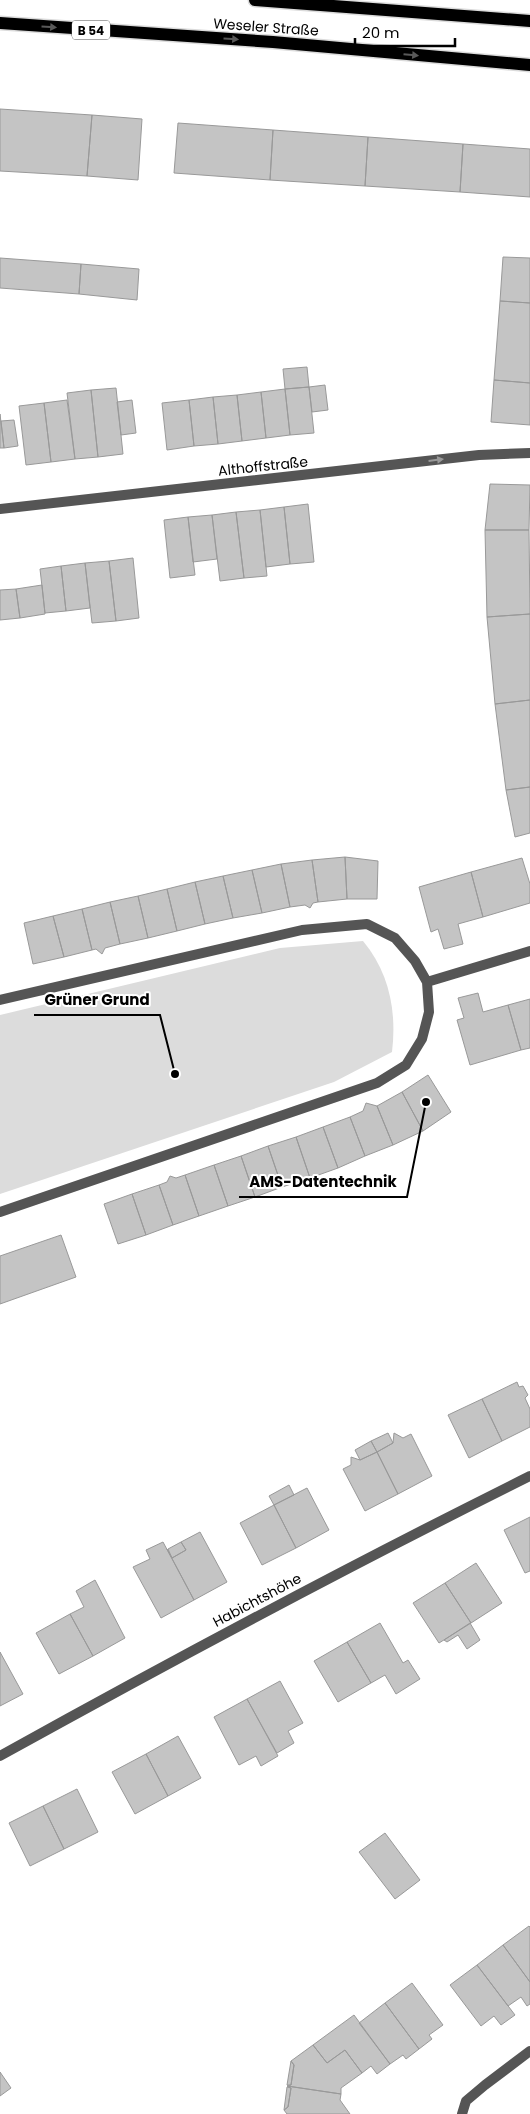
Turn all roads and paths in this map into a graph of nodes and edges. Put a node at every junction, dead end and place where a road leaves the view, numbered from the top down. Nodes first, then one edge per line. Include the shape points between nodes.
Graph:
1 (255, 0) edge
2 (530, 21) edge
3 (0, 23) edge
4 (530, 66) edge
5 (530, 453) edge
6 (0, 509) edge
7 (530, 951) edge
8 (427, 982) junction
9 (0, 1000) edge
10 (0, 1212) edge
11 (530, 1476) edge
12 (0, 1756) edge
13 (530, 2052) edge
14 (462, 2114) edge

1 - 2 main road, Weseler Straße
3 -> 4 main road, Weseler Straße / B 54 via 273,42
6 -> 5 street, Althoffstraße via 479,454
7 - 8 street
8 - 9 street via 415,961 395,938 367,924 302,930
8 - 10 street via 429,1012 422,1039 406,1065 376,1083
11 - 12 street, Habichtshöhe via 374,1554
13 - 14 street via 466,2101

